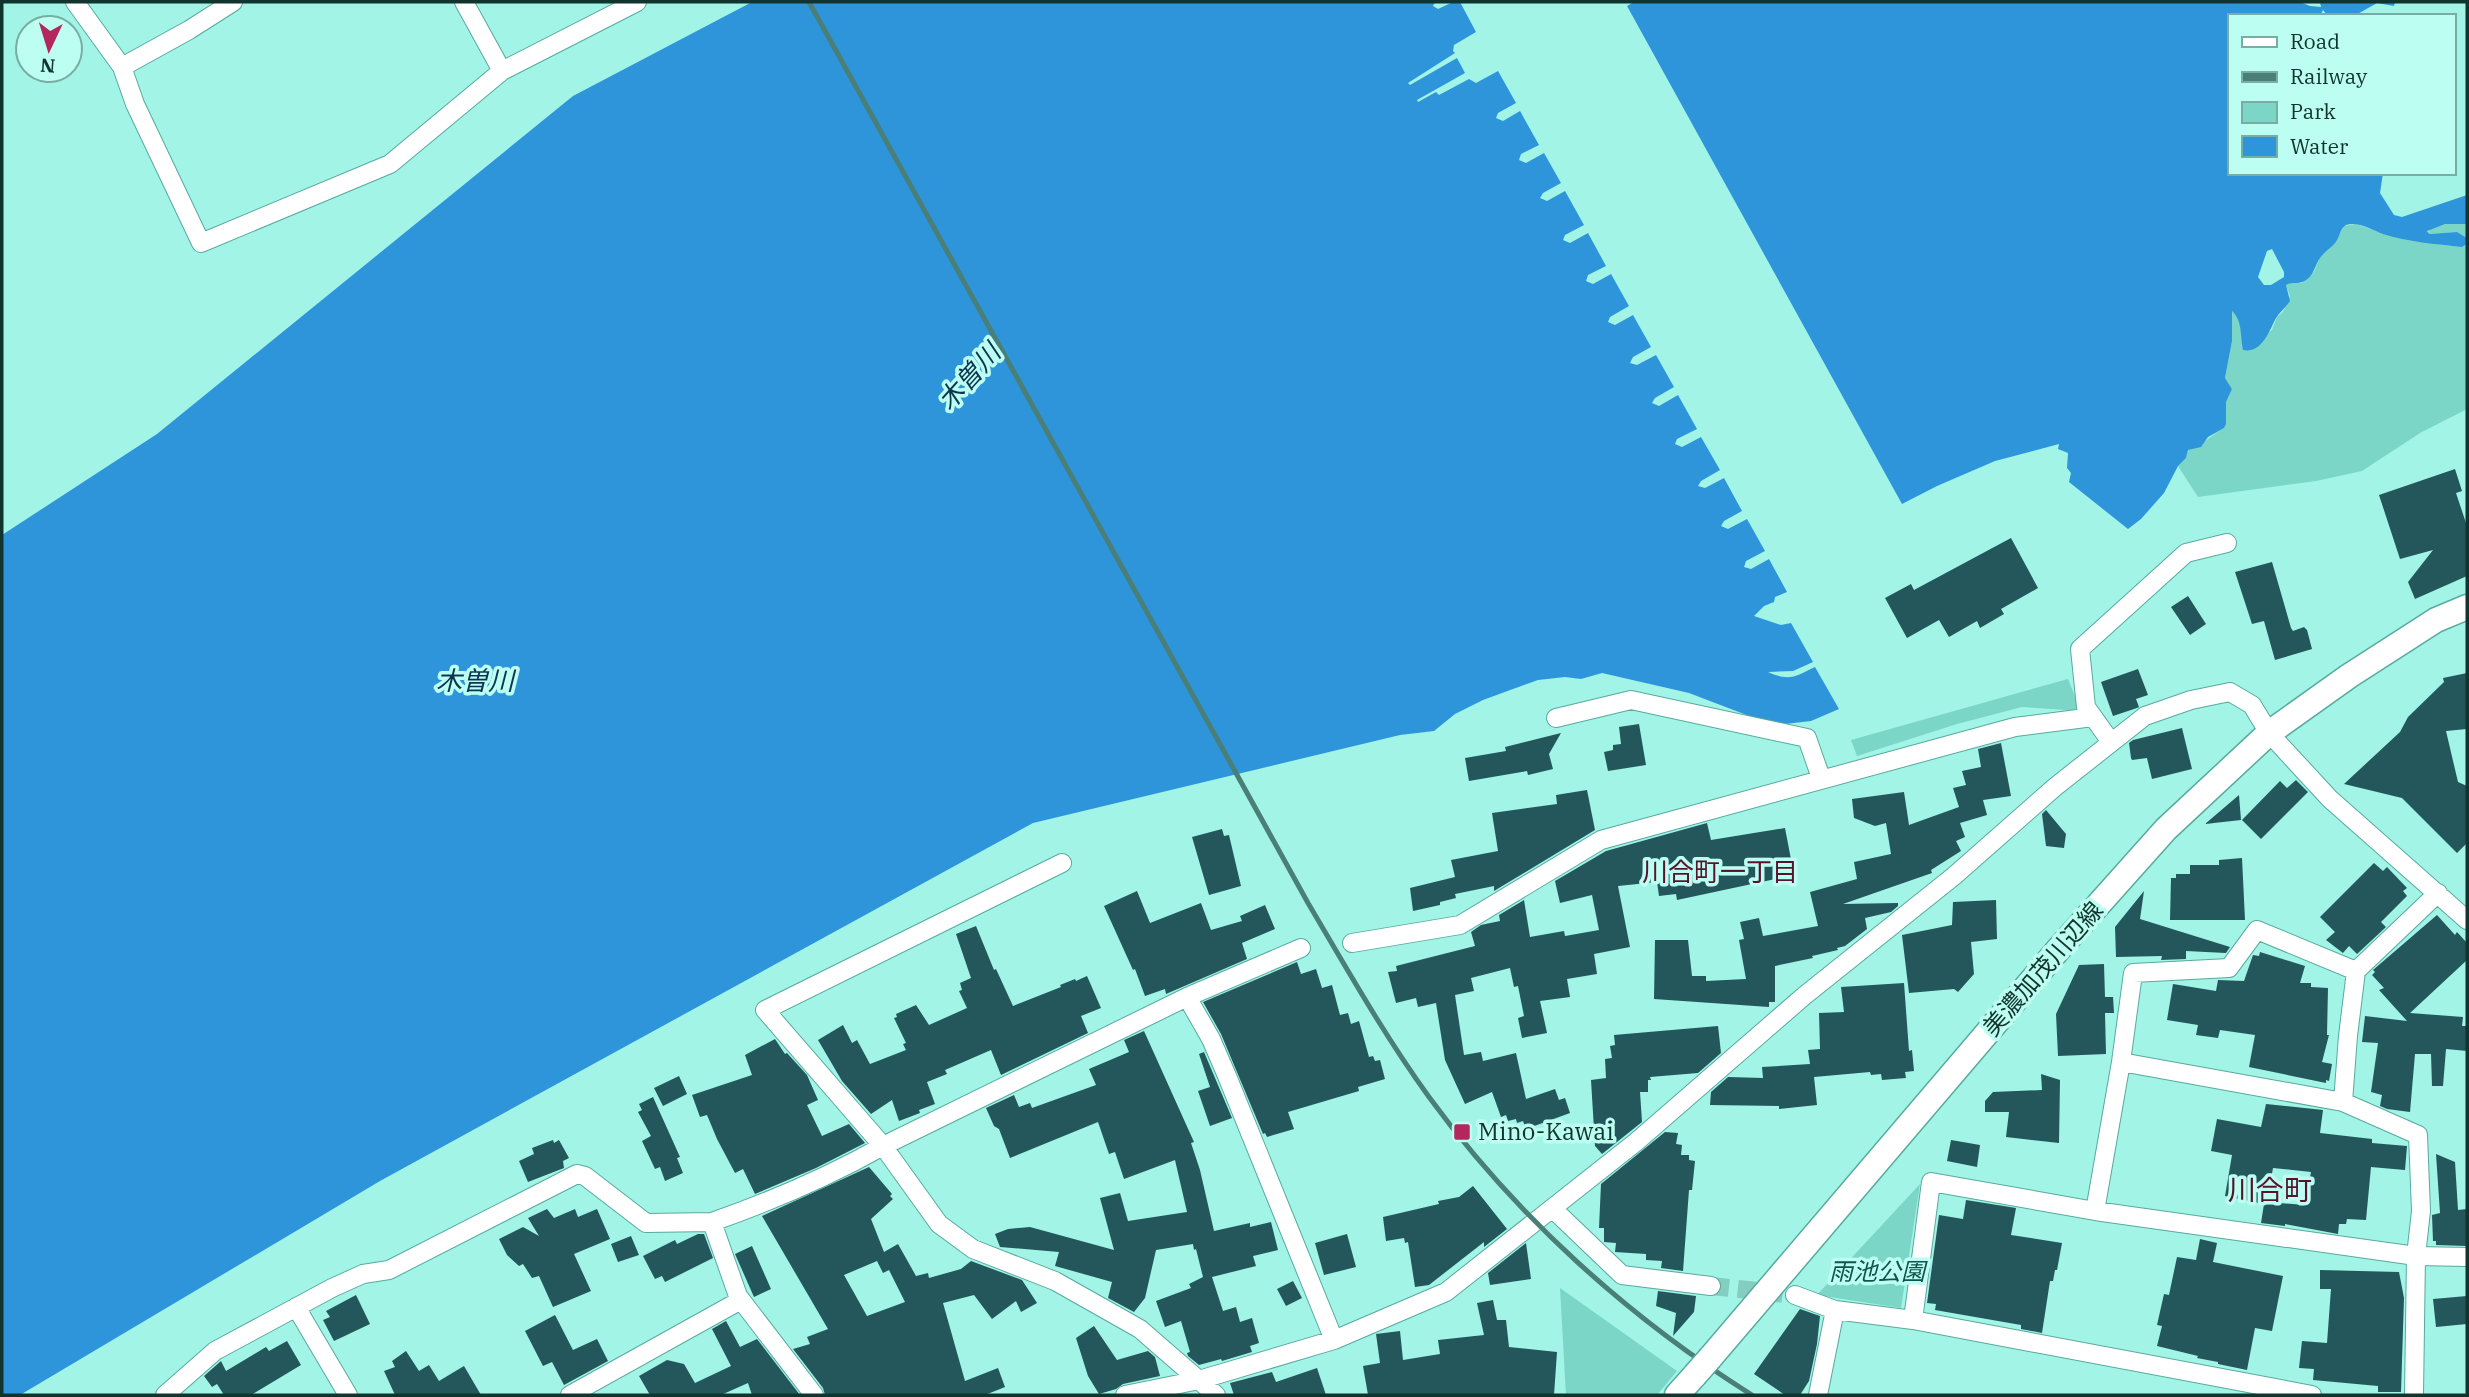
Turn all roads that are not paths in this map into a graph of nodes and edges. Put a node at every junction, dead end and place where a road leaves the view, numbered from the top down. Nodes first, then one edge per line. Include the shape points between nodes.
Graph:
1 (75, 2) edge
2 (233, 2) edge
3 (464, 2) edge
4 (637, 2) edge
5 (122, 67) junction
6 (502, 71) junction
7 (2227, 543) dead end
8 (2467, 607) edge
9 (2093, 717) junction
10 (1556, 719) dead end
11 (2269, 733) junction
12 (2111, 742) junction
13 (1821, 778) junction
14 (1062, 863) dead end
15 (2438, 893) junction
16 (2467, 920) edge
17 (1352, 943) dead end
18 (1301, 948) dead end
19 (2356, 971) junction
20 (1187, 997) junction
21 (2121, 1062) junction
22 (2343, 1102) junction
23 (883, 1146) junction
24 (1553, 1209) junction
25 (2095, 1211) junction
26 (712, 1222) junction
27 (2416, 1256) junction
28 (2467, 1257) edge
29 (1711, 1286) tunnel mouth
30 (1796, 1295) tunnel mouth
31 (741, 1300) junction
32 (296, 1307) junction
33 (1835, 1310) junction
34 (1913, 1320) junction
35 (1334, 1340) junction
36 (1199, 1380) junction
37 (165, 1395) edge
38 (348, 1395) edge
39 (570, 1395) edge
40 (814, 1395) edge
41 (1125, 1395) edge
42 (1216, 1395) edge
43 (1677, 1395) edge
44 (1818, 1395) edge
45 (2312, 1395) edge
46 (2414, 1395) edge

1 - 5 street
2 - 5 street
3 - 6 street
4 - 6 street
5 - 6 street via 201,243 390,164
7 - 9 street via 2186,554 2080,649 2085,707
8 - 11 main road, 美濃加茂川辺線 via 2436,620
9 - 12 street
9 - 13 street via 2015,727
10 - 13 street via 1631,700 1807,738
11 - 12 street via 2252,705 2230,692 2191,699 2145,716
11 - 15 street via 2330,799
11 - 43 main road, 美濃加茂川辺線 via 2165,829
12 - 24 street
13 - 17 street via 1601,840 1460,925
14 - 23 street via 765,1010
15 - 16 street
15 - 19 street
18 - 20 street
19 - 21 street via 2257,930 2230,968 2133,973
19 - 22 street
20 - 23 street
20 - 35 street via 1227,1076
21 - 22 street
21 - 25 street
22 - 27 street via 2418,1135 2421,1211
23 - 26 street via 762,1205
23 - 36 street via 939,1224 973,1249 1055,1281 1140,1329
24 - 29 street via 1622,1275
24 - 35 street via 1446,1292
25 - 27 street
25 - 34 street via 1931,1182
26 - 31 street
26 - 32 street via 646,1223 578,1174 389,1270 363,1274
27 - 28 street
27 - 46 street
30 - 33 street
31 - 39 street
31 - 40 street
32 - 37 street via 215,1351
32 - 38 street
33 - 34 street
33 - 44 street
34 - 45 street
35 - 36 street
36 - 41 street
36 - 42 street

